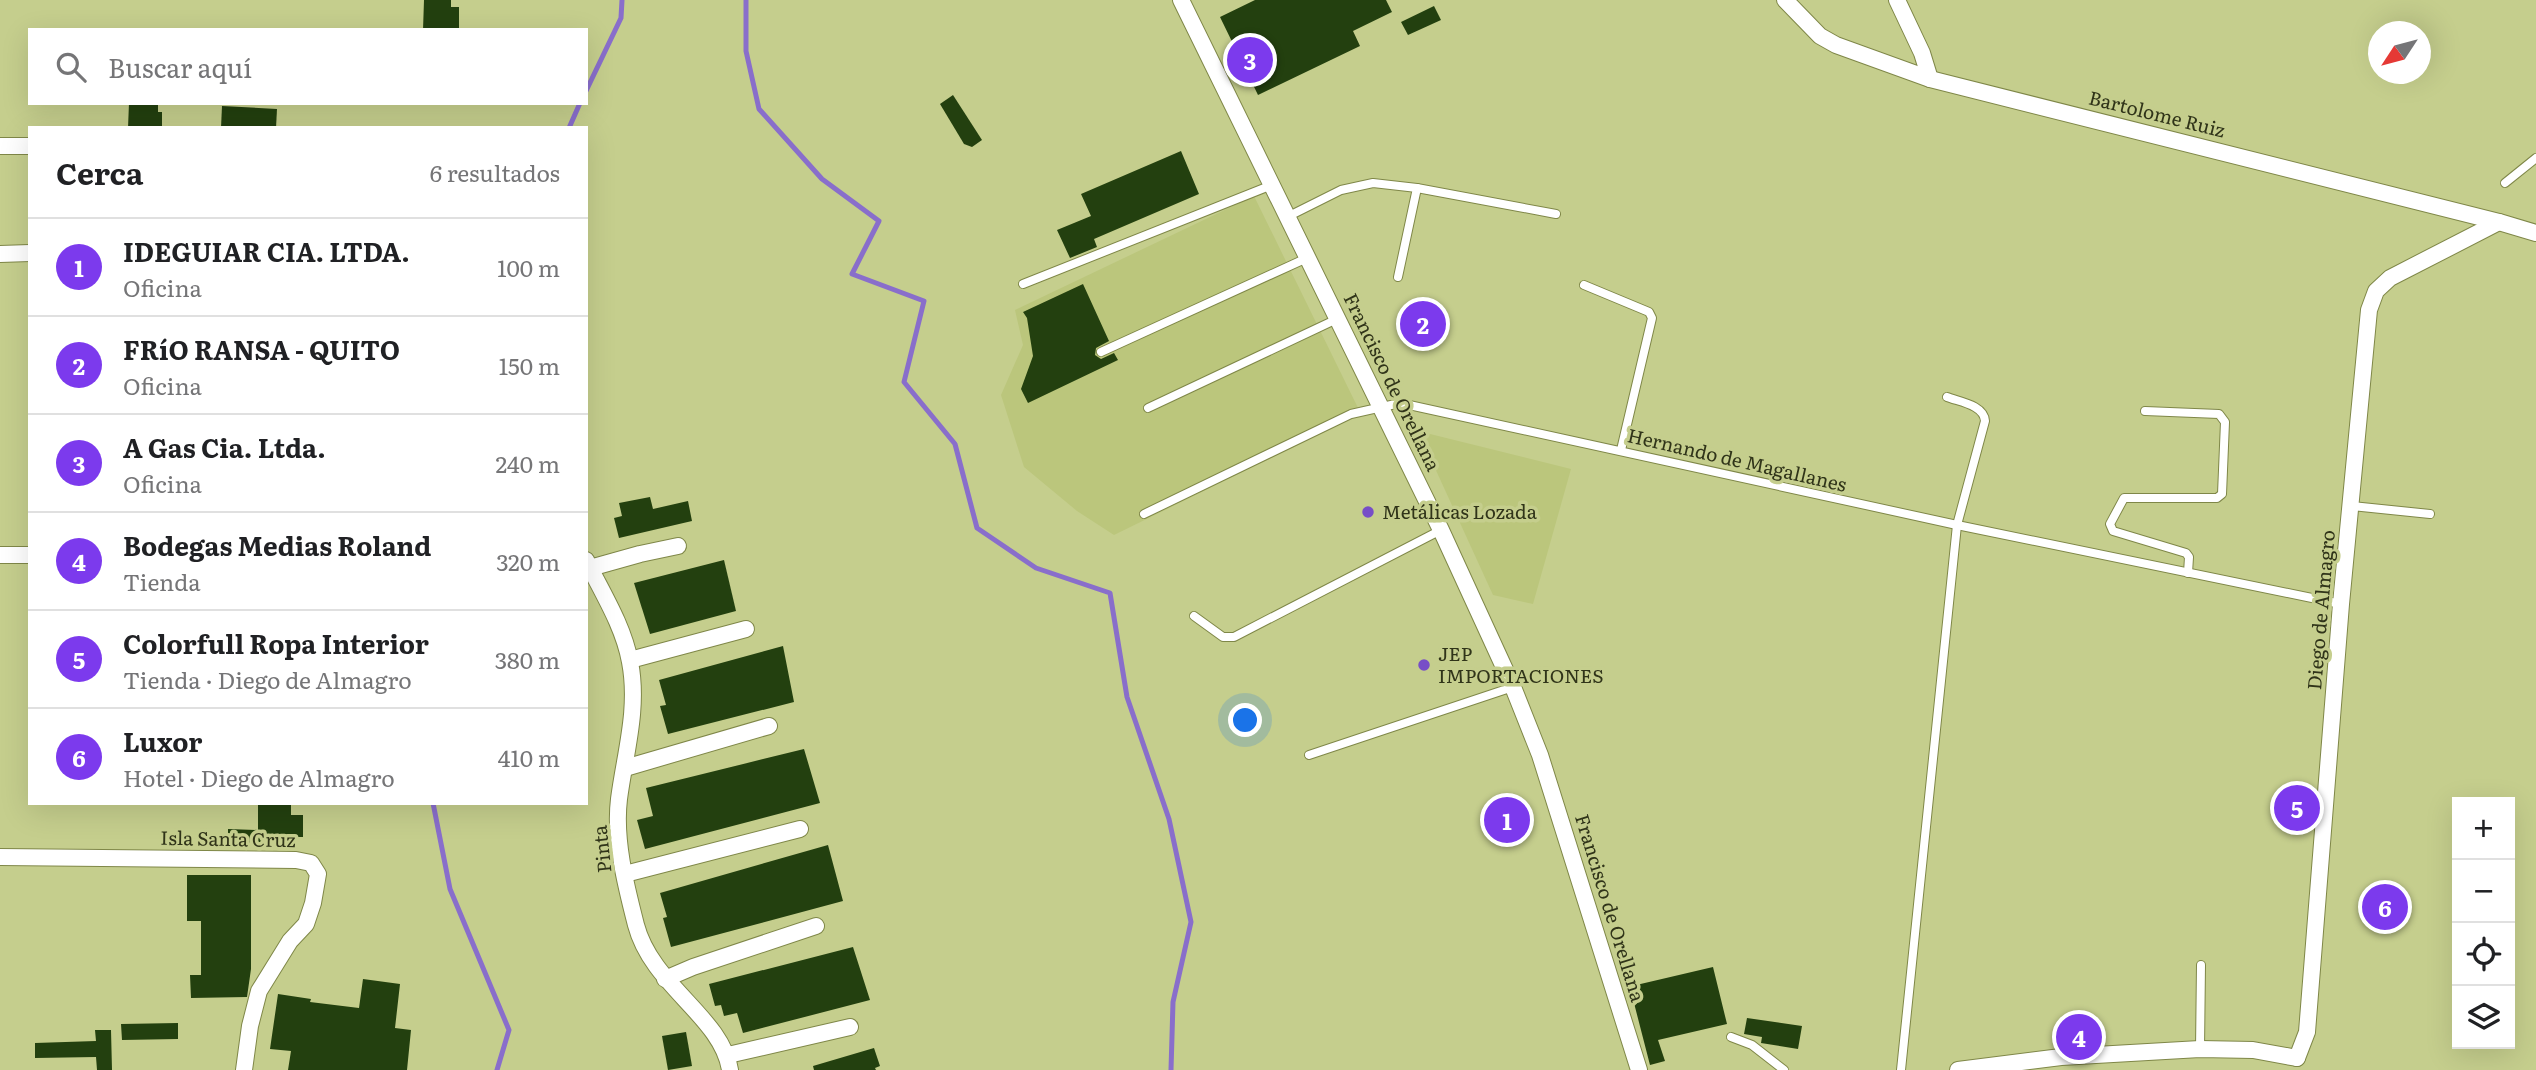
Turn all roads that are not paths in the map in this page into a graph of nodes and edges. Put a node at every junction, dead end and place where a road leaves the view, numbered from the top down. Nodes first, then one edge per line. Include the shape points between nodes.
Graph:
1 (1181, 0) edge
2 (1785, 0) edge
3 (1897, 0) edge
4 (1930, 79) junction
5 (0, 146) edge
6 (28, 146) edge
7 (2536, 158) edge
8 (2505, 183) dead end
9 (1272, 185) junction
10 (1417, 188) junction
11 (1556, 214) dead end
12 (1287, 217) junction
13 (2499, 222) junction
14 (2536, 233) edge
15 (28, 253) edge
16 (0, 254) edge
17 (1307, 258) junction
18 (1398, 278) dead end
19 (1024, 284) dead end
20 (1584, 285) dead end
21 (1337, 319) junction
22 (1101, 352) dead end
23 (1947, 397) dead end
24 (1148, 408) dead end
25 (1381, 408) junction
26 (2145, 411) dead end
27 (1621, 450) junction
28 (2352, 506) junction
29 (1144, 514) dead end
30 (2430, 514) dead end
31 (1957, 525) junction
32 (1441, 530) junction
33 (678, 546) dead end
34 (0, 555) edge
35 (28, 555) edge
36 (588, 564) edge
37 (2188, 573) junction
38 (2341, 604) junction
39 (1194, 616) dead end
40 (746, 629) dead end
41 (630, 660) junction
42 (1513, 687) junction
43 (769, 726) dead end
44 (1309, 755) dead end
45 (625, 768) junction
46 (800, 829) dead end
47 (0, 857) edge
48 (625, 874) junction
49 (816, 926) dead end
50 (2201, 965) dead end
51 (664, 979) junction
52 (850, 1027) dead end
53 (1731, 1037) dead end
54 (2200, 1049) junction
55 (729, 1063) edge
56 (2303, 1064) edge
57 (244, 1070) edge
58 (1639, 1070) edge
59 (1784, 1070) edge
60 (1901, 1070) edge
61 (1958, 1070) edge

1 - 9 street, Francisco de Orellana
2 - 4 street, Bartolome Ruiz via 1828,41
3 - 4 street
4 - 13 street, Bartolome Ruiz
5 - 6 street
7 - 8 lane
9 - 12 street, Francisco de Orellana
9 - 19 lane
10 - 11 lane
10 - 12 lane via 1373,183 1341,190
10 - 18 lane
12 - 17 street, Francisco de Orellana
13 - 14 street, Bartolome Ruiz
13 - 28 street, Diego de Almagro via 2390,278 2376,292 2369,310
15 - 16 street
17 - 21 street, Francisco de Orellana
17 - 22 lane
20 - 27 lane via 1649,312 1652,318
21 - 24 lane
21 - 25 street, Francisco de Orellana
23 - 31 lane via 1982,410 1986,416
25 - 27 lane, Hernando de Magallanes via 1400,402
25 - 29 lane, Hernando de Magallanes via 1351,414
25 - 32 street, Francisco de Orellana
26 - 37 lane via 2219,414 2225,422 2222,494 2217,498 2124,498 2109,526 2186,553
27 - 31 lane, Hernando de Magallanes
28 - 30 lane
28 - 38 street, Diego de Almagro
31 - 37 lane, Hernando de Magallanes
31 - 60 lane
32 - 39 lane via 1234,637 1223,638
32 - 42 street, Francisco de Orellana
33 - 36 street
34 - 35 street
36 - 41 street, Pinta
37 - 38 lane, Hernando de Magallanes
38 - 56 street, Diego de Almagro
40 - 41 street
41 - 45 street, Pinta via 633,715
42 - 44 lane
42 - 58 street, Francisco de Orellana via 1540,755
43 - 45 street
45 - 48 street, Pinta via 619,801
46 - 48 street
47 - 57 street, Isla Santa Cruz via 311,863 318,874 313,903 306,924 259,991
48 - 51 street, Pinta via 640,938
49 - 51 street
50 - 54 lane
51 - 55 street, Pinta via 715,1034
52 - 55 street
53 - 59 lane via 1752,1045
54 - 56 street via 2253,1050
54 - 61 street via 2060,1057

